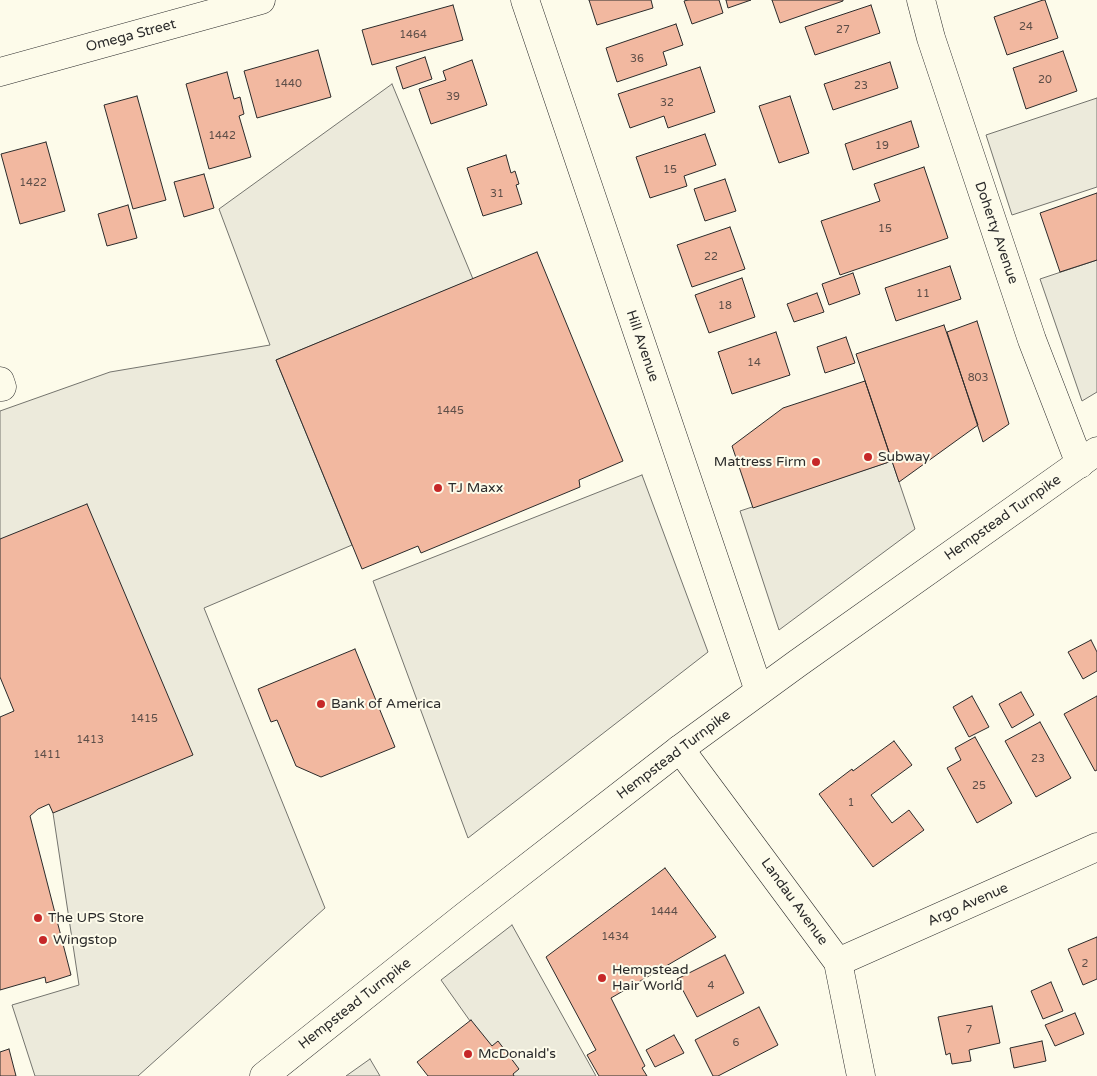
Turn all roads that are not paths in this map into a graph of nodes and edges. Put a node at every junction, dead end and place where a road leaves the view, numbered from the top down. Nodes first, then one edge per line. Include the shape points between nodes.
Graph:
1 (261, 0) edge
2 (525, 0) edge
3 (921, 0) edge
4 (0, 72) edge
5 (1088, 458) edge
6 (759, 692) junction
7 (680, 750) junction
8 (1097, 847) edge
9 (838, 962) junction
10 (264, 1076) edge
11 (861, 1076) edge

1 - 4 street, Omega Street
2 - 6 street, Hill Avenue
3 - 5 street, Doherty Avenue via 1032,340
5 - 6 street, Hempstead Turnpike
6 - 7 street, Hempstead Turnpike
7 - 9 street, Landau Avenue
7 - 10 street, Hempstead Turnpike
8 - 9 street, Argo Avenue
9 - 11 street, Landau Avenue

